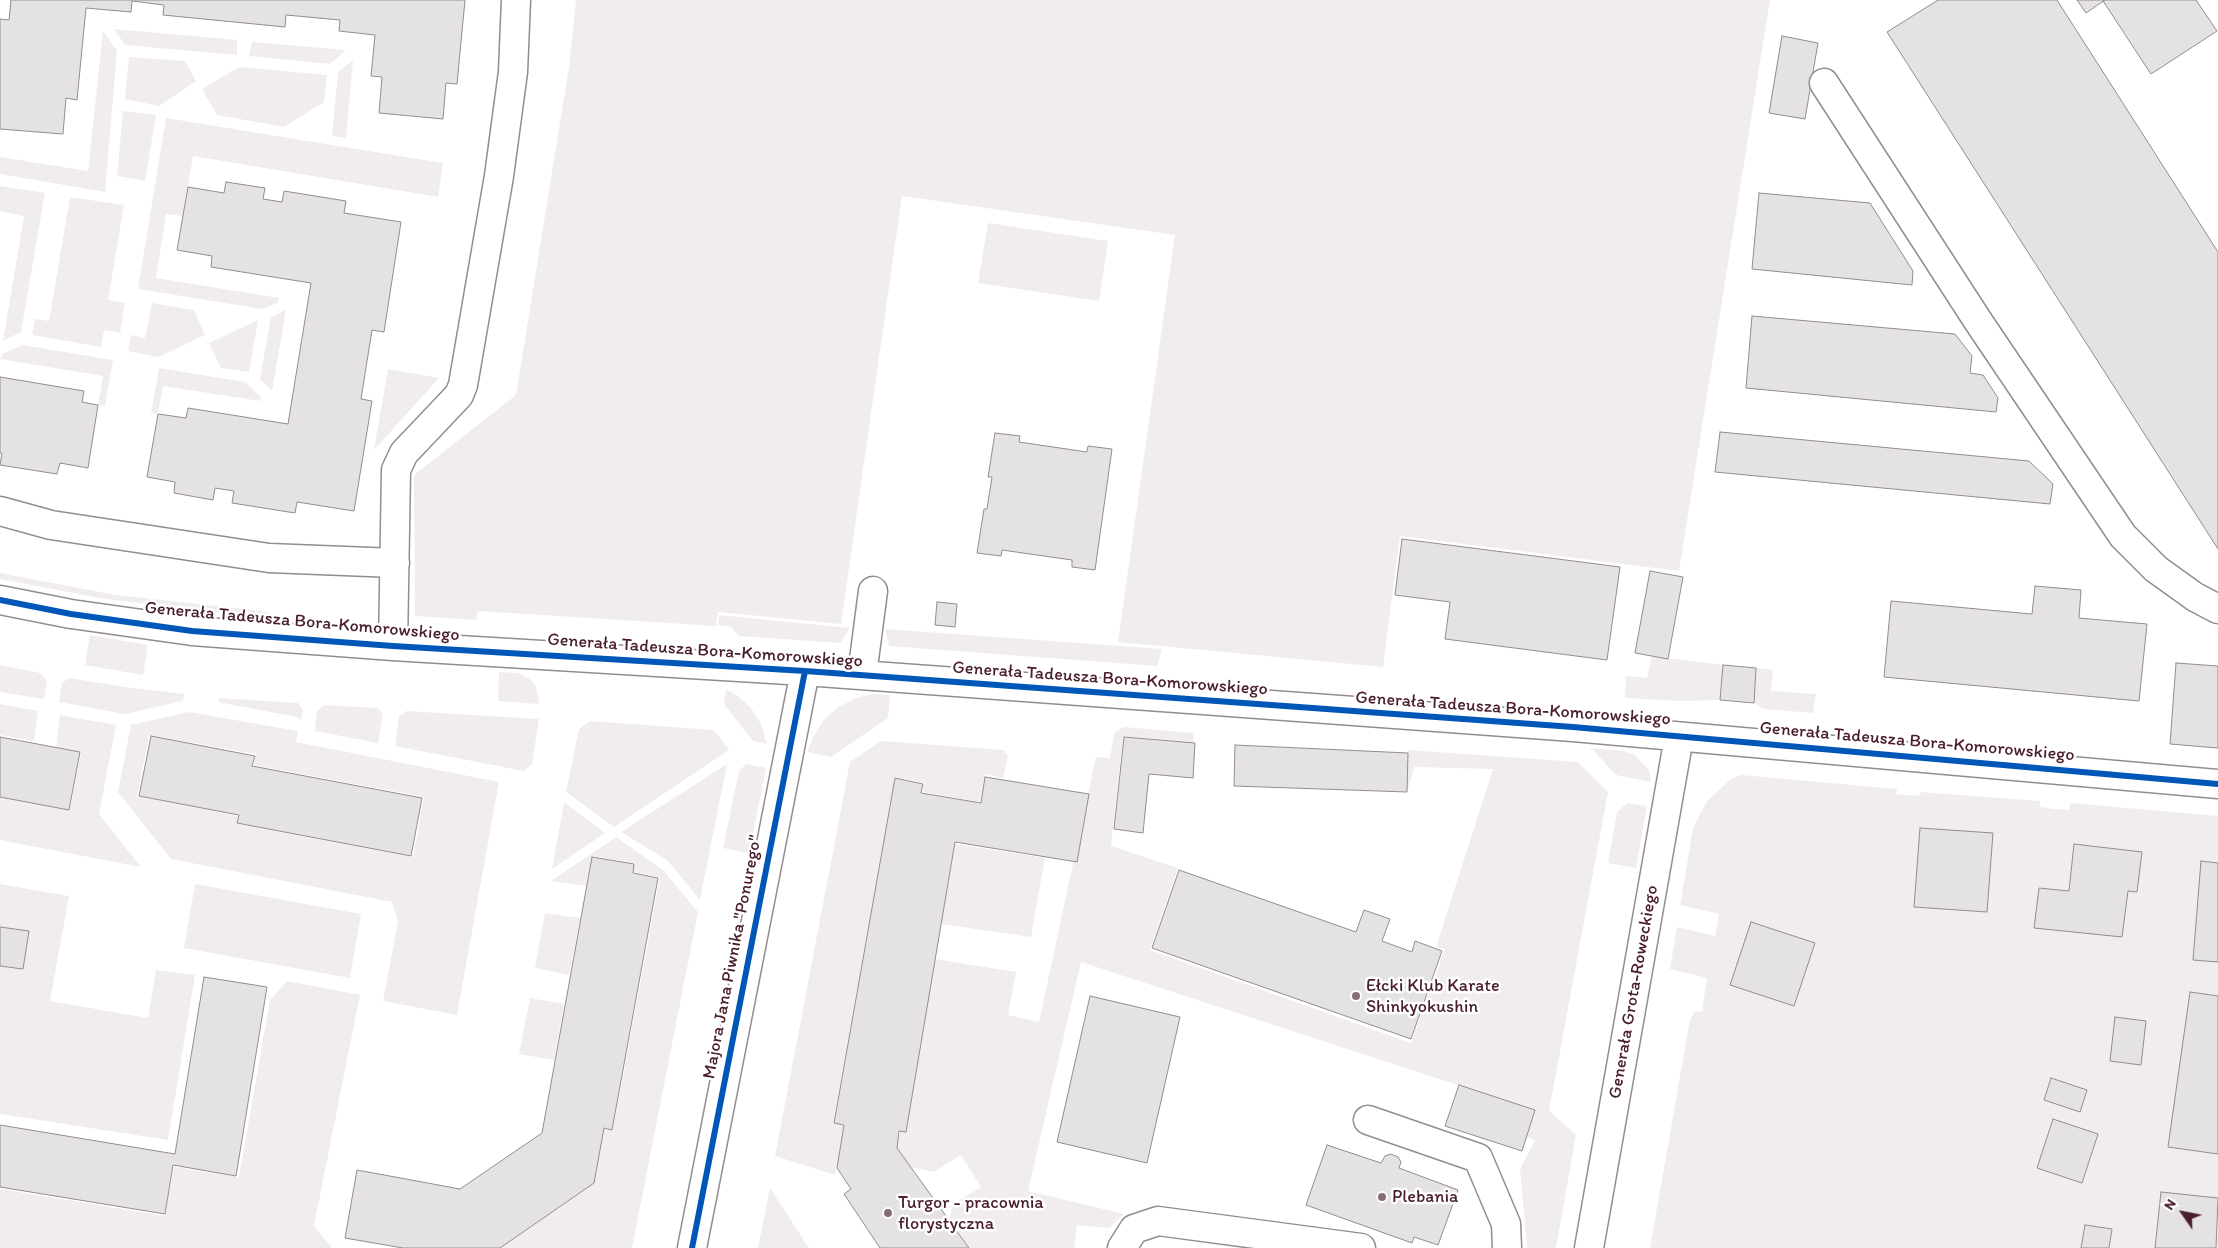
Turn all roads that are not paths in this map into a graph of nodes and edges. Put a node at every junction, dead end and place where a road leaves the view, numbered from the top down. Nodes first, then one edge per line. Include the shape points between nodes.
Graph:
1 (516, 0) edge
2 (1824, 83) dead end
3 (0, 511) edge
4 (395, 563) junction
5 (873, 591) dead end
6 (0, 600) edge
7 (2218, 609) edge
8 (393, 646) junction
9 (805, 671) junction
10 (862, 676) junction
11 (1679, 737) junction
12 (2218, 784) edge
13 (1368, 1120) dead end
14 (692, 1248) edge
15 (1122, 1248) edge
16 (1361, 1248) edge
17 (1507, 1248) edge
18 (1589, 1248) edge

1 - 4 street via 512,72 499,176 463,385 458,395 404,453 396,470
2 - 7 street via 1978,321 2123,536 2156,569
3 - 4 street via 51,525 269,558
4 - 8 street
5 - 10 street
6 - 8 street, Generała Tadeusza Bora-Komorowskiego via 71,614 192,631
8 - 9 street, Generała Tadeusza Bora-Komorowskiego
9 - 10 street, Generała Tadeusza Bora-Komorowskiego
9 - 14 street, Majora Jana Piwnika "Ponurego"
10 - 11 street, Generała Tadeusza Bora-Komorowskiego
11 - 12 street, Generała Tadeusza Bora-Komorowskiego
11 - 18 street, Generała Grota-Roweckiego
13 - 17 street via 1478,1158 1506,1224
15 - 16 street via 1134,1229 1158,1221

